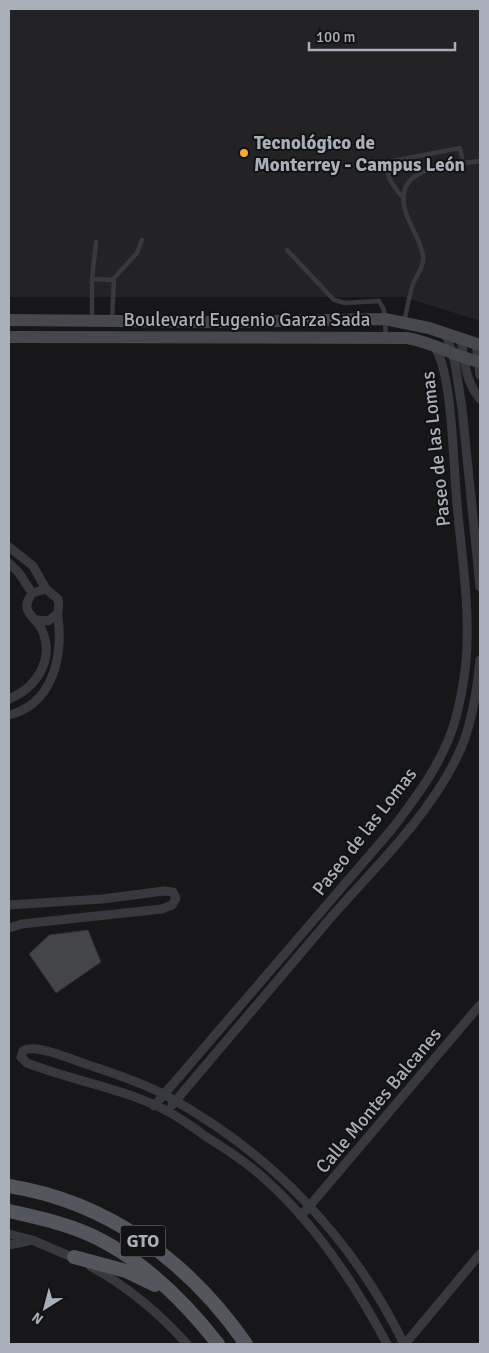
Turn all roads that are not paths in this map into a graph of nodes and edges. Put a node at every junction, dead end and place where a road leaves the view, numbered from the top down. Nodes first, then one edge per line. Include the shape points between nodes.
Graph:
1 (480, 161) edge
2 (462, 164) junction
3 (404, 199) junction
4 (142, 240) dead end
5 (96, 242) dead end
6 (287, 250) dead end
7 (413, 276) dead end
8 (92, 279) junction
9 (113, 280) junction
10 (414, 282) junction
11 (9, 320) edge
12 (386, 320) junction
13 (92, 322) junction
14 (112, 322) junction
15 (404, 322) junction
16 (446, 334) junction
17 (9, 338) edge
18 (386, 338) junction
19 (461, 340) junction
20 (432, 344) junction
21 (478, 345) edge
22 (452, 353) junction
23 (474, 360) edge
24 (480, 375) edge
25 (480, 399) edge
26 (9, 547) edge
27 (479, 561) edge
28 (9, 563) edge
29 (463, 564) junction
30 (480, 587) edge
31 (46, 589) junction
32 (32, 594) junction
33 (57, 614) junction
34 (37, 620) junction
35 (480, 660) edge
36 (9, 699) edge
37 (9, 716) edge
38 (371, 854) junction
39 (380, 862) junction
40 (9, 905) edge
41 (9, 928) edge
42 (480, 1005) edge
43 (164, 1094) junction
44 (176, 1101) junction
45 (154, 1106) junction
46 (167, 1111) junction
47 (9, 1186) edge
48 (310, 1204) junction
49 (9, 1212) edge
50 (301, 1216) junction
51 (9, 1234) edge
52 (32, 1240) junction
53 (9, 1245) edge
54 (480, 1254) edge
55 (74, 1258) junction
56 (179, 1299) junction
57 (187, 1344) edge
58 (218, 1344) edge
59 (246, 1344) edge
60 (386, 1344) edge
61 (405, 1344) edge

1 - 2 lane
2 - 3 lane via 420,172 408,185
2 - 3 lane via 460,148 393,161 387,172
3 - 10 lane via 407,216 423,255 420,273
4 - 9 lane via 137,253
5 - 8 lane
6 - 12 lane via 334,300 344,303 379,301
7 - 10 lane
8 - 9 lane
8 - 13 lane
9 - 14 lane
10 - 15 lane
11 - 13 street, Boulevard Eugenio Garza Sada
12 - 14 street, Boulevard Eugenio Garza Sada
12 - 15 street, Boulevard Eugenio Garza Sada
12 - 18 lane
13 - 14 street, Boulevard Eugenio Garza Sada
15 - 16 street, Boulevard Eugenio Garza Sada
16 - 19 street, Boulevard Eugenio Garza Sada
16 - 22 street, Paseo de las Lomas
17 - 18 street, Boulevard Eugenio Garza Sada
18 - 20 street, Boulevard Eugenio Garza Sada via 407,338
19 - 21 street, Boulevard Eugenio Garza Sada
19 - 23 street
20 - 22 street, Boulevard Eugenio Garza Sada
20 - 29 street, Paseo de las Lomas via 441,360 446,384
21 - 23 street
22 - 23 street, Boulevard Eugenio Garza Sada
22 - 27 street, Paseo de las Lomas via 462,408
23 - 24 street
23 - 25 street via 465,373
26 - 31 street via 33,566
27 - 29 street
27 - 30 street, Paseo de las Lomas
28 - 32 street
29 - 38 street, Paseo de las Lomas via 466,662 455,721 437,764
31 - 32 street
31 - 33 street via 58,598
32 - 34 street via 27,608
33 - 34 street via 48,621
33 - 37 street via 60,651 51,681 31,705
34 - 36 street via 46,644 44,666 24,692
35 - 39 street, Paseo de las Lomas via 468,724 458,755 434,795
38 - 39 street
38 - 43 street, Paseo de las Lomas
39 - 44 street, Paseo de las Lomas
40 - 41 street via 164,891 172,892 176,898 172,905 162,909
42 - 48 street, Calle Montes Balcanes
43 - 44 street
43 - 45 street, Paseo de las Lomas
43 - 45 street via 104,1070 37,1049 25,1049 22,1053 22,1059 27,1063 121,1092
44 - 46 street, Paseo de las Lomas
44 - 48 street via 250,1150
45 - 46 street
46 - 50 street via 241,1160
47 - 59 main road, GTO via 54,1196 86,1208 137,1236 191,1278
48 - 50 street, Calle Montes Balcanes
48 - 61 street via 365,1273
49 - 56 main road, GTO via 60,1224 96,1238 129,1258
50 - 60 street via 352,1281
51 - 52 street
52 - 53 street
52 - 55 street
54 - 61 street
55 - 56 main road via 126,1271
55 - 57 street via 112,1278 136,1296
56 - 58 main road, GTO

